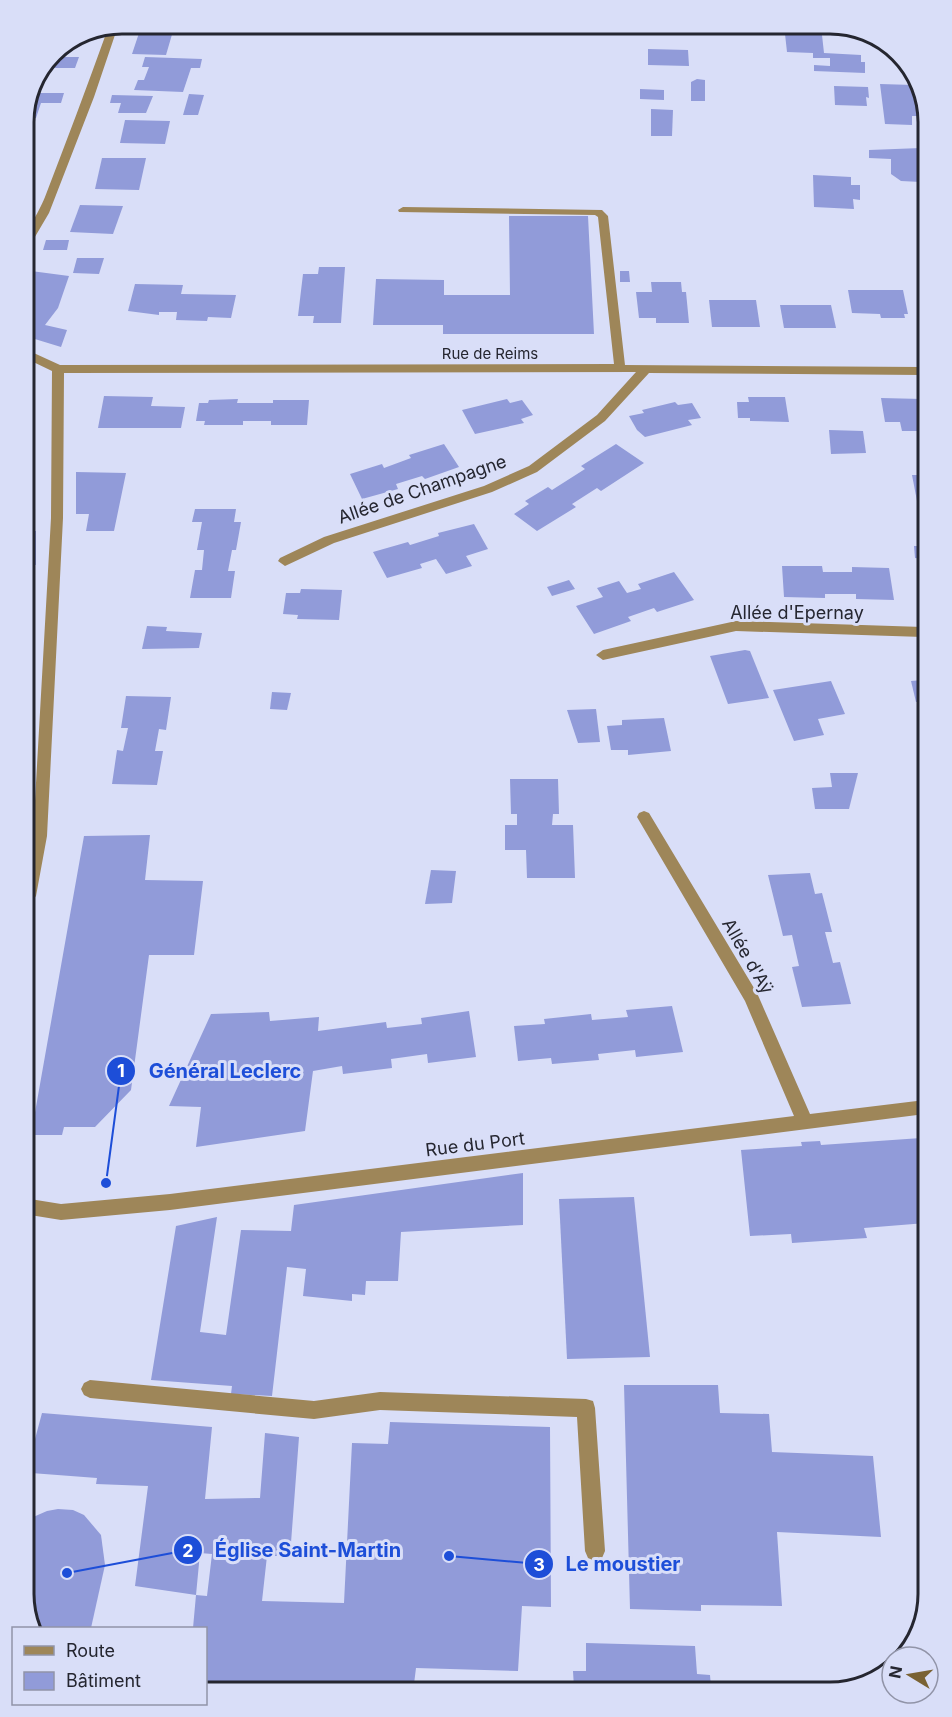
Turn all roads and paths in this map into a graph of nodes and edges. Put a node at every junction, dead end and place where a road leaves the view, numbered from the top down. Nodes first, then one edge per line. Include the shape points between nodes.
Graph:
1 (110, 35) edge
2 (403, 210) dead end
3 (35, 228) edge
4 (35, 358) edge
5 (58, 369) junction
6 (621, 369) junction
7 (645, 370) junction
8 (918, 371) edge
9 (285, 561) dead end
10 (918, 632) edge
11 (603, 655) dead end
12 (644, 817) dead end
13 (35, 862) edge
14 (918, 1108) edge
15 (805, 1122) junction
16 (35, 1208) edge
17 (90, 1389) dead end
18 (595, 1551) dead end

1 - 3 street
2 - 6 street via 598,212 603,216
4 - 5 street
5 - 6 street, Rue de Reims
5 - 13 street via 57,518 40,837
6 - 7 street, Rue de Reims
7 - 8 street, Rue de Reims
7 - 9 street, Allée de Champagne via 601,418 533,469 488,489 330,540
10 - 11 street, Allée d'Epernay via 736,626
12 - 15 street, Allée d'Aÿ via 751,998
14 - 15 street, Rue du Port
15 - 16 street, Rue du Port via 170,1203 61,1212
17 - 18 street via 314,1410 380,1401 586,1408

